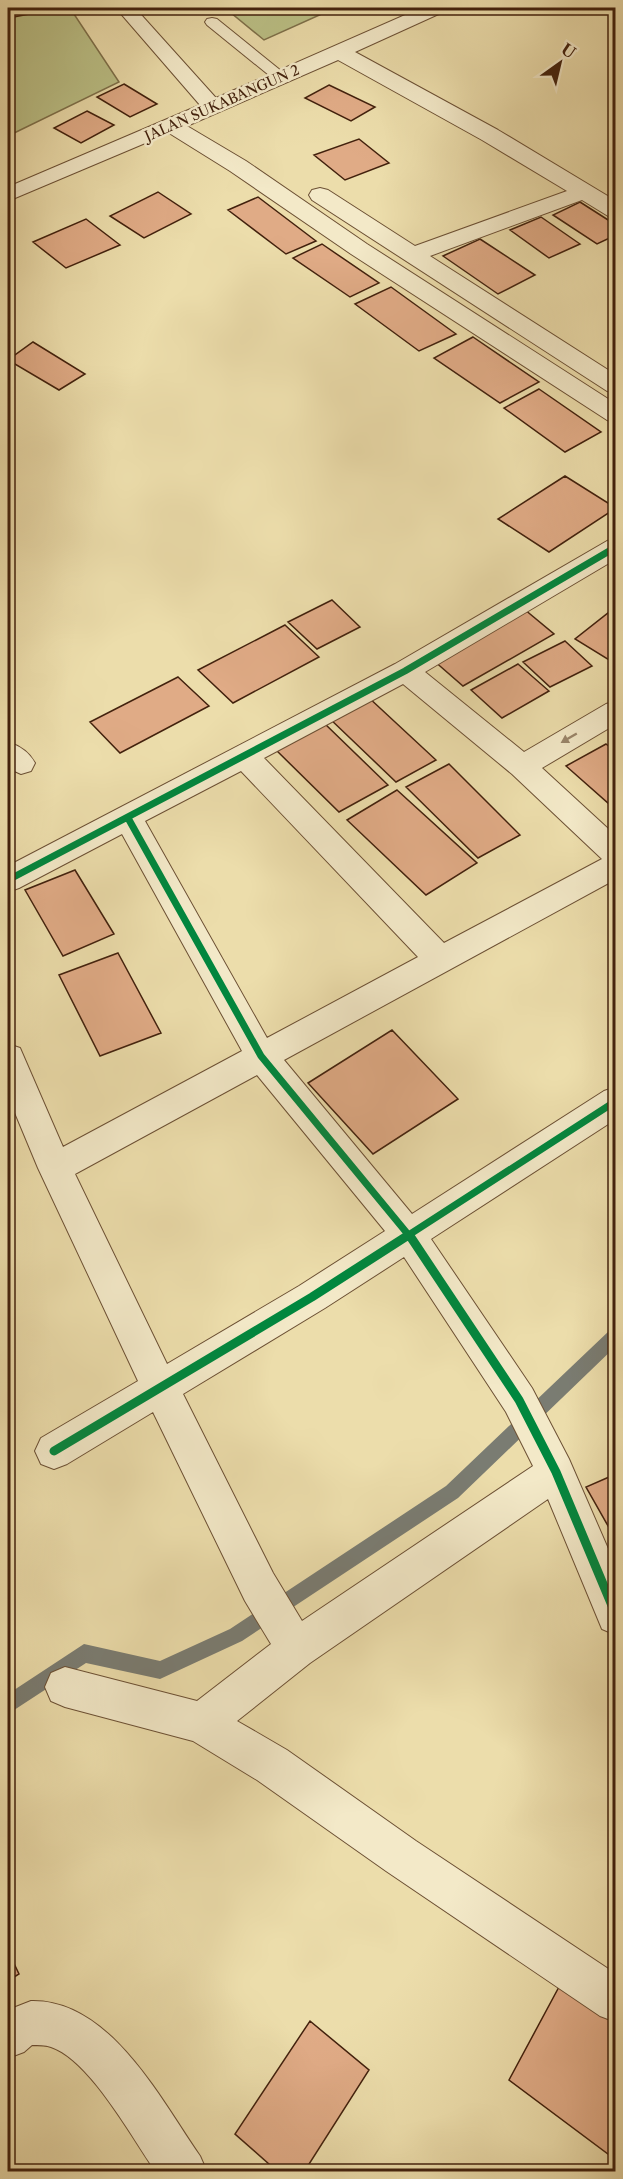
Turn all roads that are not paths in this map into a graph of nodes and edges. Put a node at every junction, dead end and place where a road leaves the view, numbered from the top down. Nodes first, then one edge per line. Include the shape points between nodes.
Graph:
1 (125, 8) edge
2 (436, 8) edge
3 (212, 22) dead end
4 (339, 52) junction
5 (280, 77) junction
6 (203, 111) junction
7 (171, 125) junction
8 (584, 192) junction
9 (8, 195) edge
10 (615, 211) edge
11 (412, 255) junction
12 (615, 386) edge
13 (615, 415) edge
14 (615, 547) edge
15 (405, 671) junction
16 (615, 711) edge
17 (244, 756) junction
18 (522, 766) junction
19 (128, 818) junction
20 (615, 854) edge
21 (615, 865) edge
22 (8, 880) edge
23 (440, 959) junction
24 (261, 1056) junction
25 (8, 1058) edge
26 (615, 1101) edge
27 (55, 1168) junction
28 (409, 1235) junction
29 (160, 1387) junction
30 (54, 1451) dead end
31 (549, 1459) junction
32 (615, 1615) edge
33 (290, 1639) junction
34 (65, 1687) dead end
35 (202, 1723) junction
36 (615, 2000) edge
37 (8, 2036) edge
38 (184, 2172) edge

1 - 6 street
2 - 4 street, JALAN SUKABANGUN 2
3 - 5 lane
4 - 5 street, JALAN SUKABANGUN 2
4 - 8 street
5 - 6 street, JALAN SUKABANGUN 2
6 - 7 street, JALAN SUKABANGUN 2
6 - 11 street
7 - 9 street, JALAN SUKABANGUN 2
7 - 13 street
8 - 10 street
8 - 11 street
11 - 12 street
14 - 15 street
15 - 17 street
15 - 18 street
16 -> 18 street
17 - 19 street
17 - 23 street
18 - 20 street
19 - 22 street
19 - 24 street
21 - 23 street
23 - 24 street
24 - 27 street
24 - 28 street
25 - 27 street
26 - 28 street
27 - 29 street
28 - 29 street
28 - 31 street via 519,1400
29 - 30 street
29 - 33 street via 259,1587
31 - 32 street
31 - 33 street
33 - 35 street
34 - 35 street
35 - 36 street via 273,1765
37 - 38 street via 16,2027 39,2021 60,2026 80,2038 102,2056

